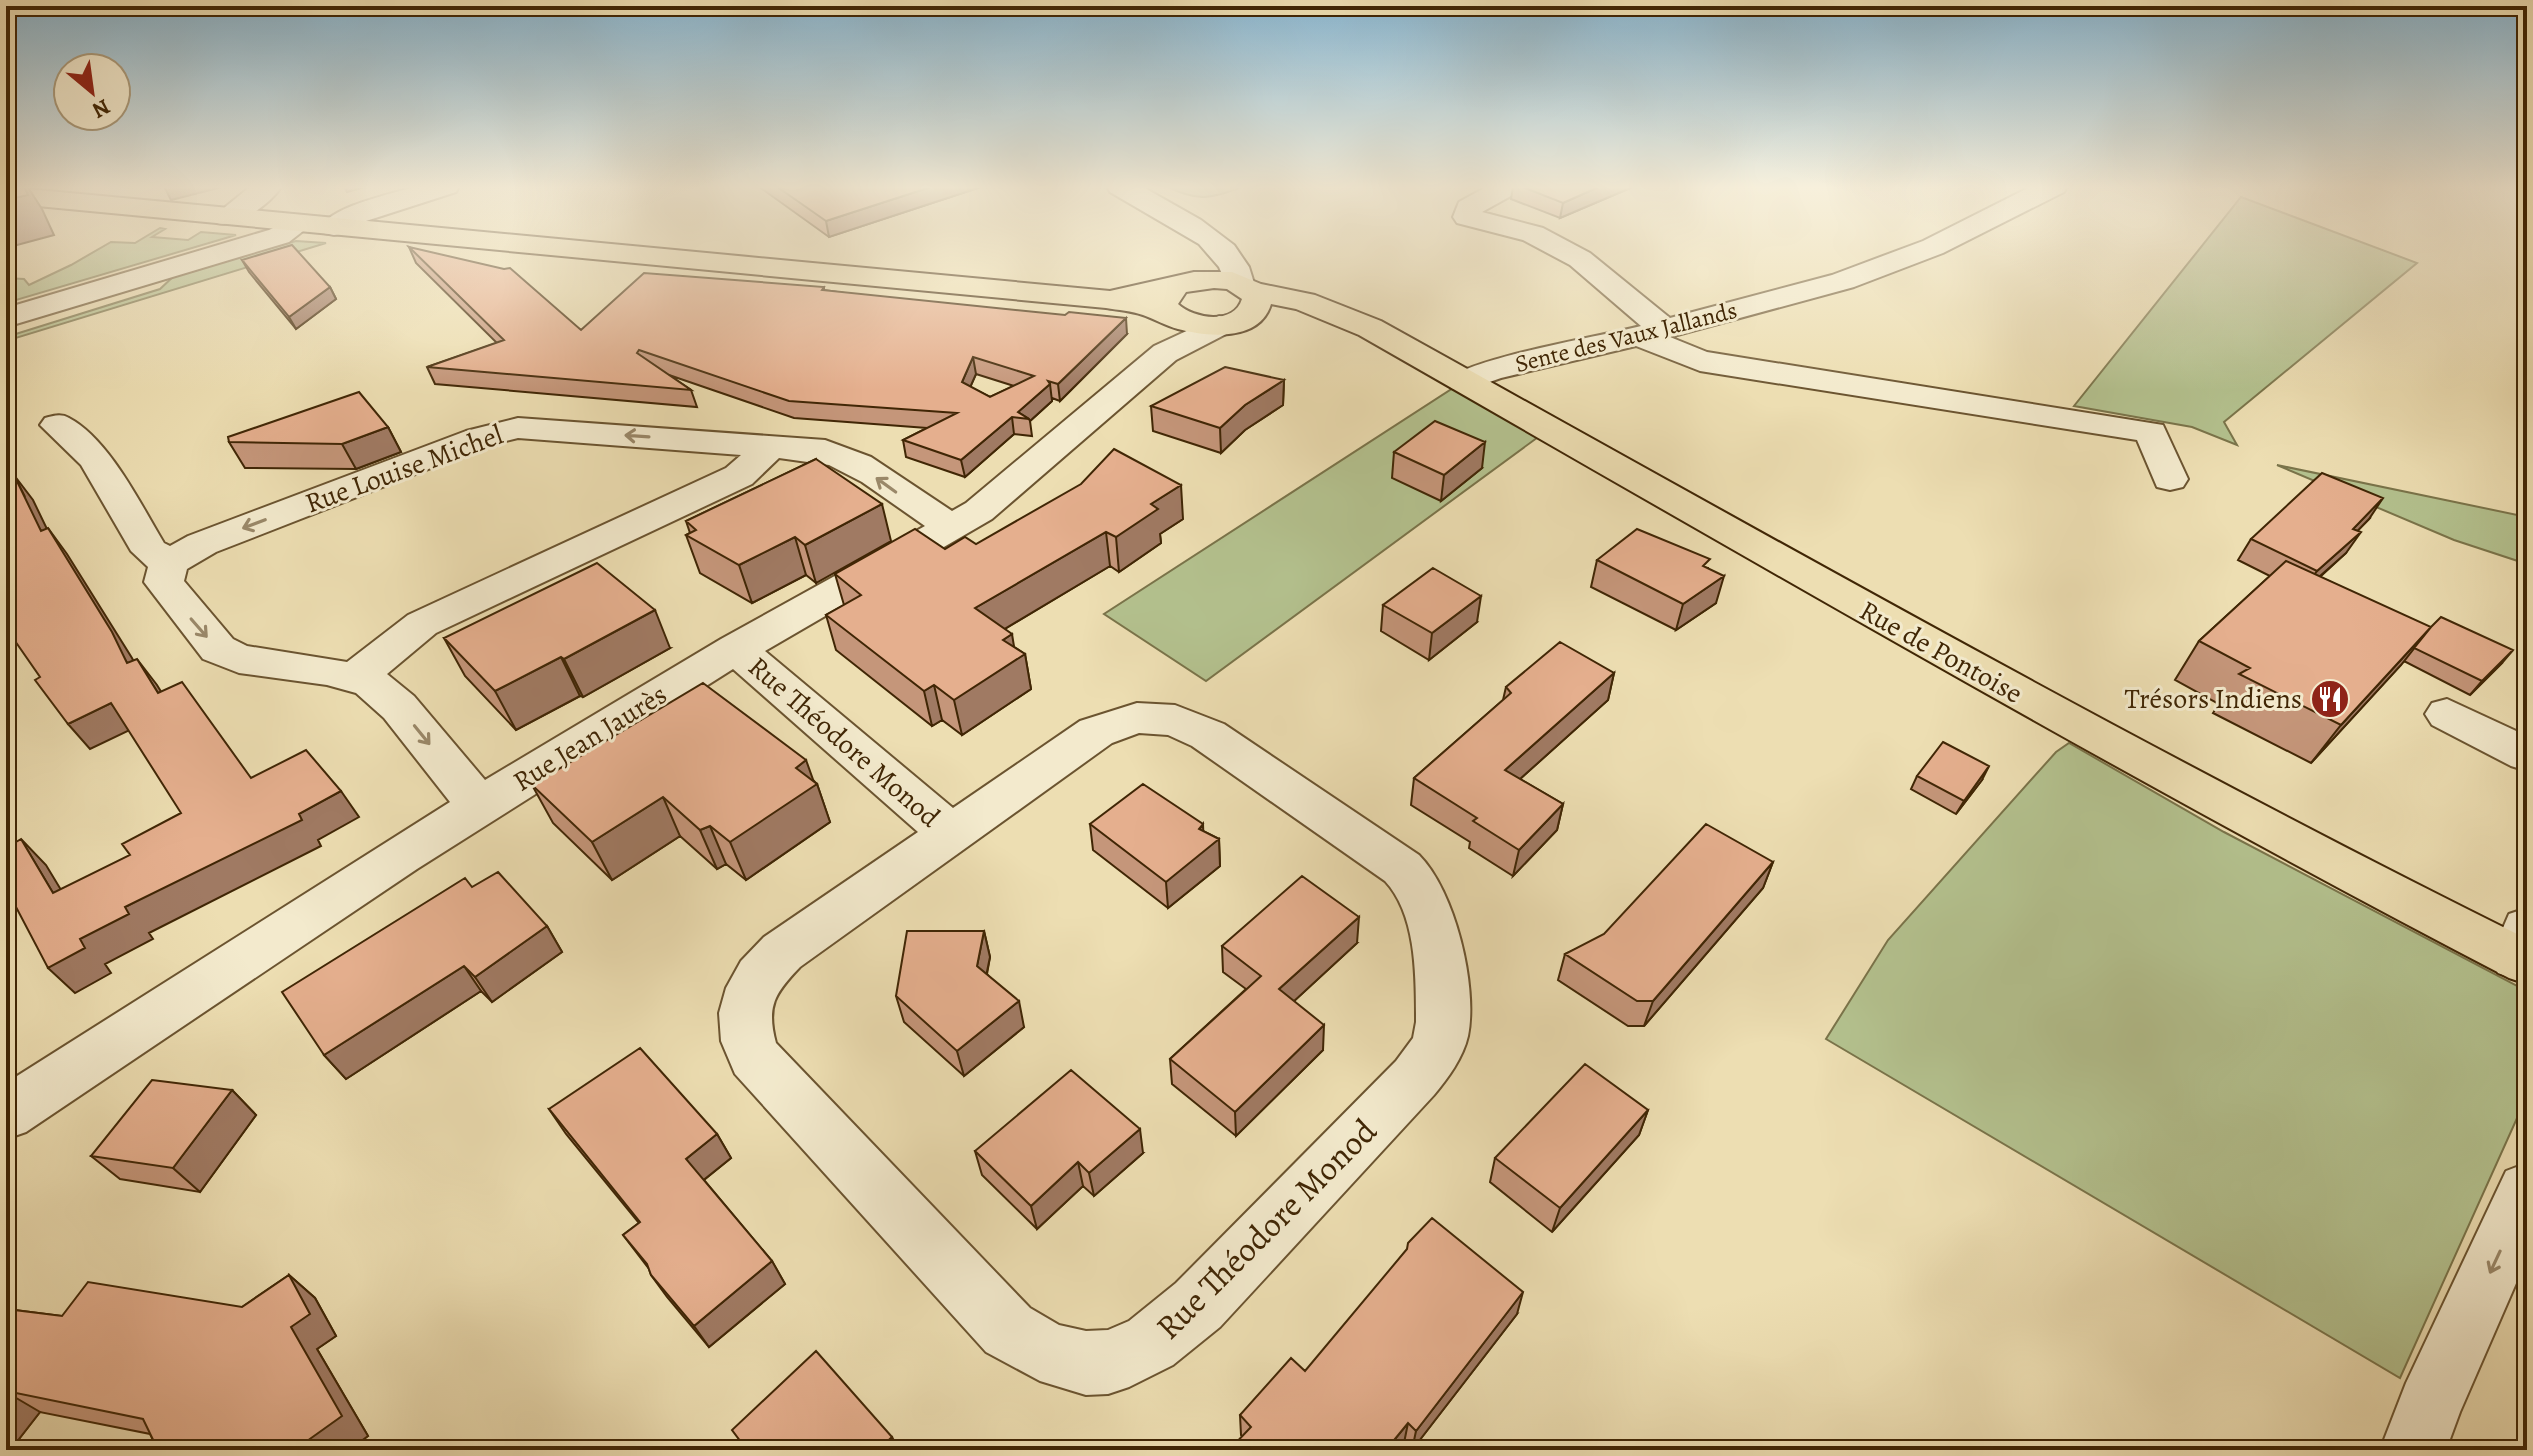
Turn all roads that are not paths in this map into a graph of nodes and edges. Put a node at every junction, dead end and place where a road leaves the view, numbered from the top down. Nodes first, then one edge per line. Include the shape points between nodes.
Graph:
1 (219, 254) edge
2 (666, 254) edge
3 (1216, 254) edge
4 (1226, 254) edge
5 (1570, 254) edge
6 (1915, 254) edge
7 (1179, 300) junction
8 (1239, 305) junction
9 (6, 318) edge
10 (1652, 333) junction
11 (1165, 353) junction
12 (1464, 381) junction
13 (57, 425) dead end
14 (772, 446) junction
15 (2170, 479) dead end
16 (952, 527) junction
17 (169, 563) junction
18 (736, 649) junction
19 (356, 677) junction
20 (2447, 714) dead end
21 (2527, 755) edge
22 (480, 806) junction
23 (953, 835) junction
24 (2523, 950) edge
25 (6, 1114) edge
26 (2527, 1191) edge
27 (2413, 1450) edge

1 - 9 street
2 - 7 main road via 1146,305
3 - 7 street via 1214,263
4 - 8 street via 1233,261
5 - 10 street
6 - 10 street, Sente des Vaux Jallands via 1843,281
7 - 8 main road
7 - 8 main road
7 - 11 street, Rue Jean Jaurès
8 - 11 street, Rue Jean Jaurès
8 - 12 main road, Rue de Pontoise via 1363,325
10 - 12 street, Sente des Vaux Jallands
10 - 15 street via 1700,361 2151,432
11 - 16 street, Rue Jean Jaurès via 979,511
12 - 24 main road, Rue de Pontoise via 2084,731 2326,861
13 - 17 street via 95,459 150,551
16 -> 14 street, Rue Louise Michel via 842,456
14 -> 17 street, Rue Louise Michel via 532,428 500,432 202,544
14 - 19 street via 739,476 422,624
16 - 18 street, Rue Jean Jaurès
17 -> 19 street via 164,582 218,649 239,659
18 - 22 street, Rue Jean Jaurès
18 - 23 street, Rue Théodore Monod
19 -> 22 street via 399,707
20 - 21 street
22 - 25 street, Rue Jean Jaurès
23 - 23 street, Rue Théodore Monod via 764,969 745,1008 748,1043 754,1057 1008,1330 1064,1360 1101,1363 1132,1357 1198,1305 1434,1054 1443,1016 1424,897 1402,868 1208,735 1191,725 1157,718 1137,718 1096,732
26 -> 27 street

